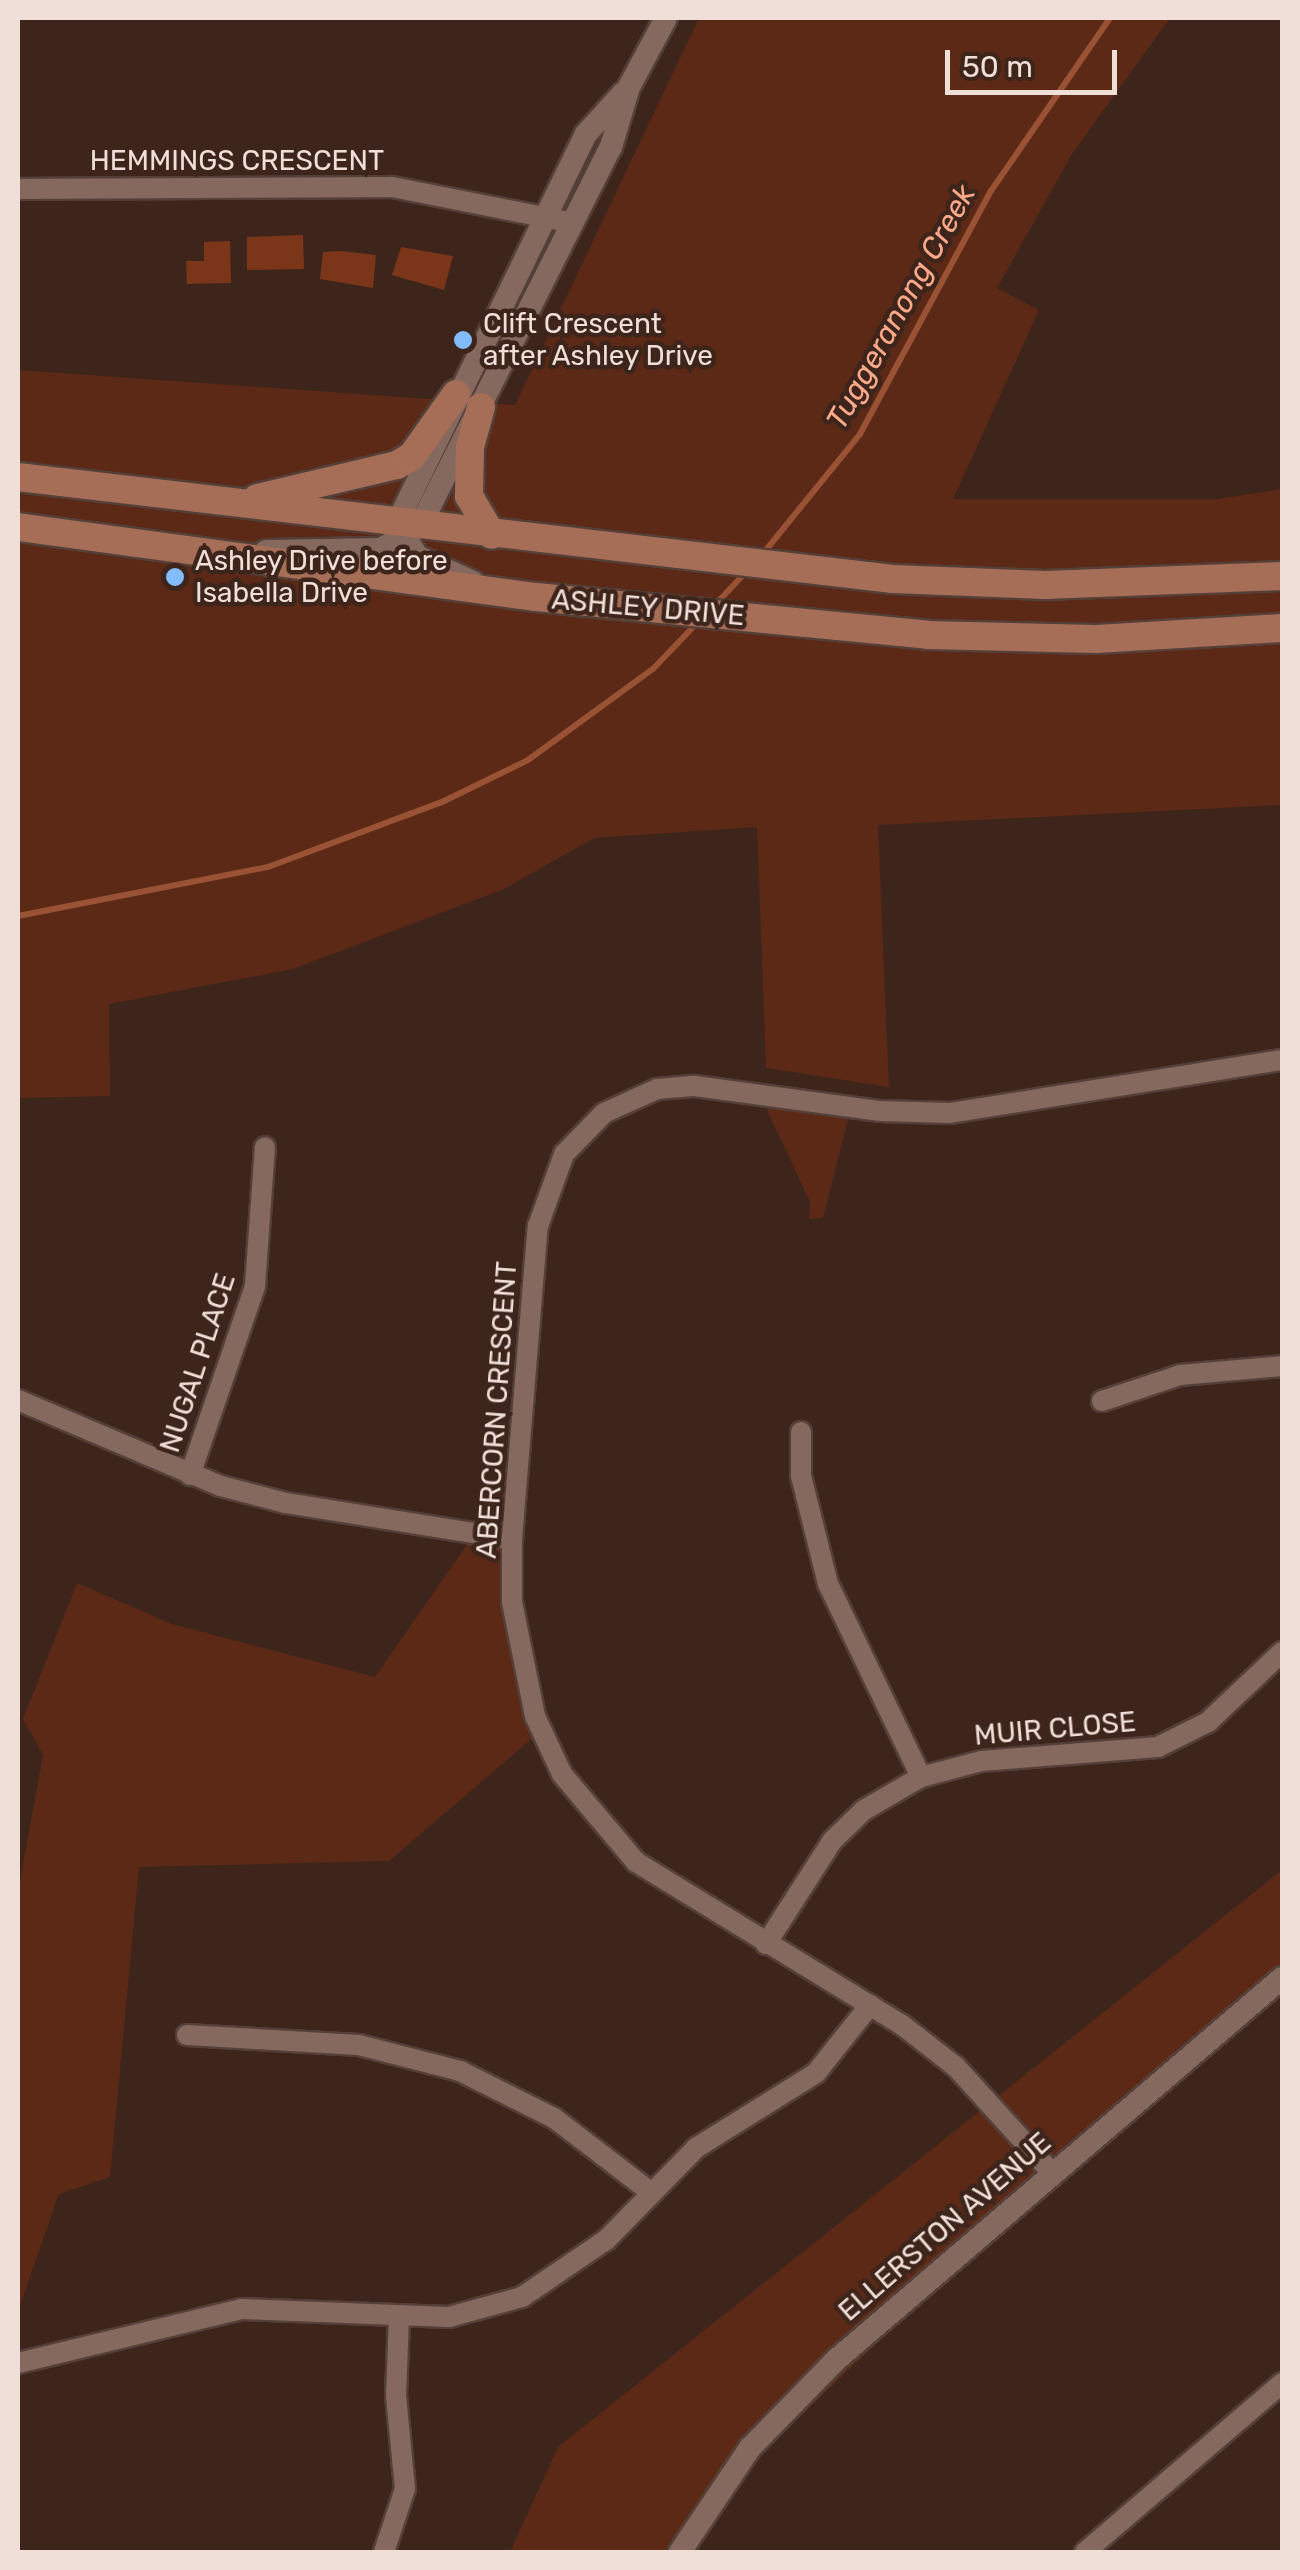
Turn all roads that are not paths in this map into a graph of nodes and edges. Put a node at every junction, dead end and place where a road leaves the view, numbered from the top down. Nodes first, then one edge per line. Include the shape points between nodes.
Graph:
1 (666, 18) edge
2 (629, 87) junction
3 (18, 189) edge
4 (545, 217) junction
5 (573, 222) junction
6 (469, 400) junction
7 (18, 477) edge
8 (236, 502) junction
9 (18, 527) edge
10 (407, 529) junction
11 (492, 535) junction
12 (193, 552) junction
13 (1282, 576) edge
14 (496, 592) junction
15 (1282, 628) edge
16 (1282, 1060) edge
17 (264, 1148) dead end
18 (1282, 1366) edge
19 (18, 1400) edge
20 (1102, 1401) dead end
21 (800, 1432) dead end
22 (190, 1475) junction
23 (512, 1539) junction
24 (1282, 1652) edge
25 (921, 1777) junction
26 (766, 1944) junction
27 (1282, 1978) edge
28 (870, 2005) junction
29 (187, 2035) dead end
30 (1053, 2174) junction
31 (649, 2191) junction
32 (399, 2319) junction
33 (18, 2363) edge
34 (1282, 2383) edge
35 (384, 2552) edge
36 (680, 2552) edge
37 (1084, 2552) edge

1 - 2 street
2 - 4 street via 586,134
2 - 5 street via 611,147
3 - 4 street, HEMMINGS CRESCENT via 316,182 392,187
4 - 5 street, HEMMINGS CRESCENT
4 - 6 street
5 - 6 street
6 - 8 main road via 397,466
6 - 10 street
6 - 11 main road via 469,496
7 - 8 main road, ASHLEY DRIVE
8 - 10 main road, ASHLEY DRIVE
9 - 12 main road, ASHLEY DRIVE
10 - 11 main road, ASHLEY DRIVE
10 - 12 street via 381,549
10 - 14 street via 431,565
11 - 13 main road, ASHLEY DRIVE via 837,574 1045,585
12 - 14 main road, ASHLEY DRIVE
14 - 15 main road, ASHLEY DRIVE via 1024,638
16 - 23 street, ABERCORN CRESCENT via 950,1113 880,1111 696,1086 657,1089 604,1113 564,1154 542,1208
17 - 22 street, NUGAL PLACE via 255,1286
18 - 20 street via 1180,1375
19 - 22 street
21 - 25 street via 801,1476 828,1584
22 - 23 street via 286,1503
23 - 26 street, ABERCORN CRESCENT via 521,1665 562,1774 636,1862
24 - 25 street, MUIR CLOSE via 1208,1722 1158,1747 981,1761
25 - 26 street, MUIR CLOSE via 864,1810 832,1841
26 - 28 street, ABERCORN CRESCENT
27 - 30 street, ELLERSTON AVENUE
28 - 30 street, ABERCORN CRESCENT via 956,2068
28 - 31 street via 816,2073 696,2148
29 - 31 street via 245,2033 358,2044 460,2071 554,2118
30 - 36 street, ELLERSTON AVENUE via 777,2416 725,2480
31 - 32 street via 606,2240 545,2286 474,2313
32 - 33 street via 242,2309
32 - 35 street via 396,2396 405,2489
34 - 37 street

